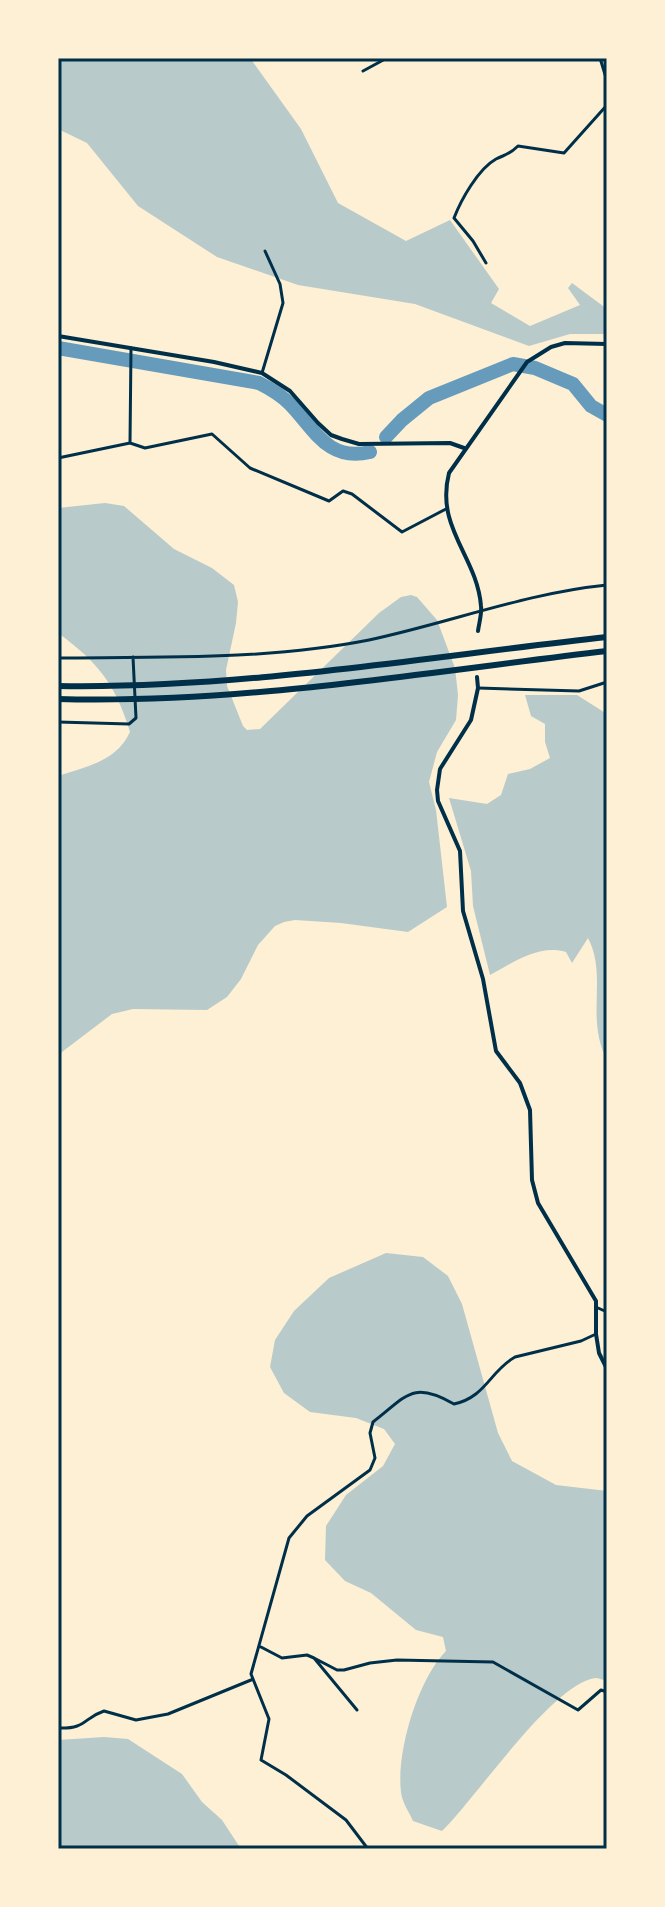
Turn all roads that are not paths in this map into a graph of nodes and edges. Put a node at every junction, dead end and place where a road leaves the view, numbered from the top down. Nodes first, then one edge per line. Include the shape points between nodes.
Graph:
1 (387, 58) edge
2 (600, 58) edge
3 (363, 71) dead end
4 (607, 81) edge
5 (607, 105) edge
6 (265, 251) dead end
7 (486, 263) dead end
8 (58, 336) edge
9 (607, 344) edge
10 (131, 348) junction
11 (262, 373) junction
12 (130, 443) junction
13 (464, 448) junction
14 (58, 458) edge
15 (446, 509) junction
16 (607, 585) edge
17 (482, 611) junction
18 (478, 631) dead end
19 (607, 637) edge
20 (607, 651) edge
21 (133, 657) junction
22 (58, 658) edge
23 (477, 677) dead end
24 (607, 682) edge
25 (58, 686) edge
26 (478, 688) junction
27 (58, 699) edge
28 (58, 722) edge
29 (598, 1308) junction
30 (607, 1312) edge
31 (596, 1334) junction
32 (607, 1369) edge
33 (260, 1647) junction
34 (314, 1658) junction
35 (251, 1680) junction
36 (607, 1692) edge
37 (357, 1710) dead end
38 (58, 1728) edge
39 (368, 1849) edge

1 - 3 street
2 - 4 street
5 - 7 street via 564,153 518,146 493,161 463,195 454,218
6 - 11 street via 283,303
8 - 10 street
9 - 13 street via 565,343 527,362
10 - 11 street
10 - 12 street
11 - 13 street via 290,391 331,435 359,444 450,443
12 - 14 street
12 - 15 street via 145,448 212,434 250,468 329,501 343,491 352,494 402,532
13 - 15 street via 449,473
15 - 17 street
16 - 17 street
17 - 18 street
17 - 21 street via 327,646
19 - 25 highway via 247,679
20 - 27 highway via 249,694
21 - 22 street
21 - 28 street via 136,718 129,724
23 - 26 street
24 - 26 street via 579,691
26 - 29 street via 471,720 440,769 438,801 460,851 463,911 494,1042 530,1110 533,1190
29 - 30 street
29 - 31 street
31 - 32 street
31 - 33 street via 515,1357 479,1394 462,1402 454,1404 420,1390 373,1422 375,1458 370,1470 307,1516 289,1538
33 - 34 street via 282,1658
33 - 35 street
34 - 36 street via 337,1670 397,1660 493,1662 578,1710 601,1690
34 - 37 street
35 - 38 street via 168,1714 136,1720 104,1711 83,1725
35 - 39 street via 269,1719 261,1760 346,1820

